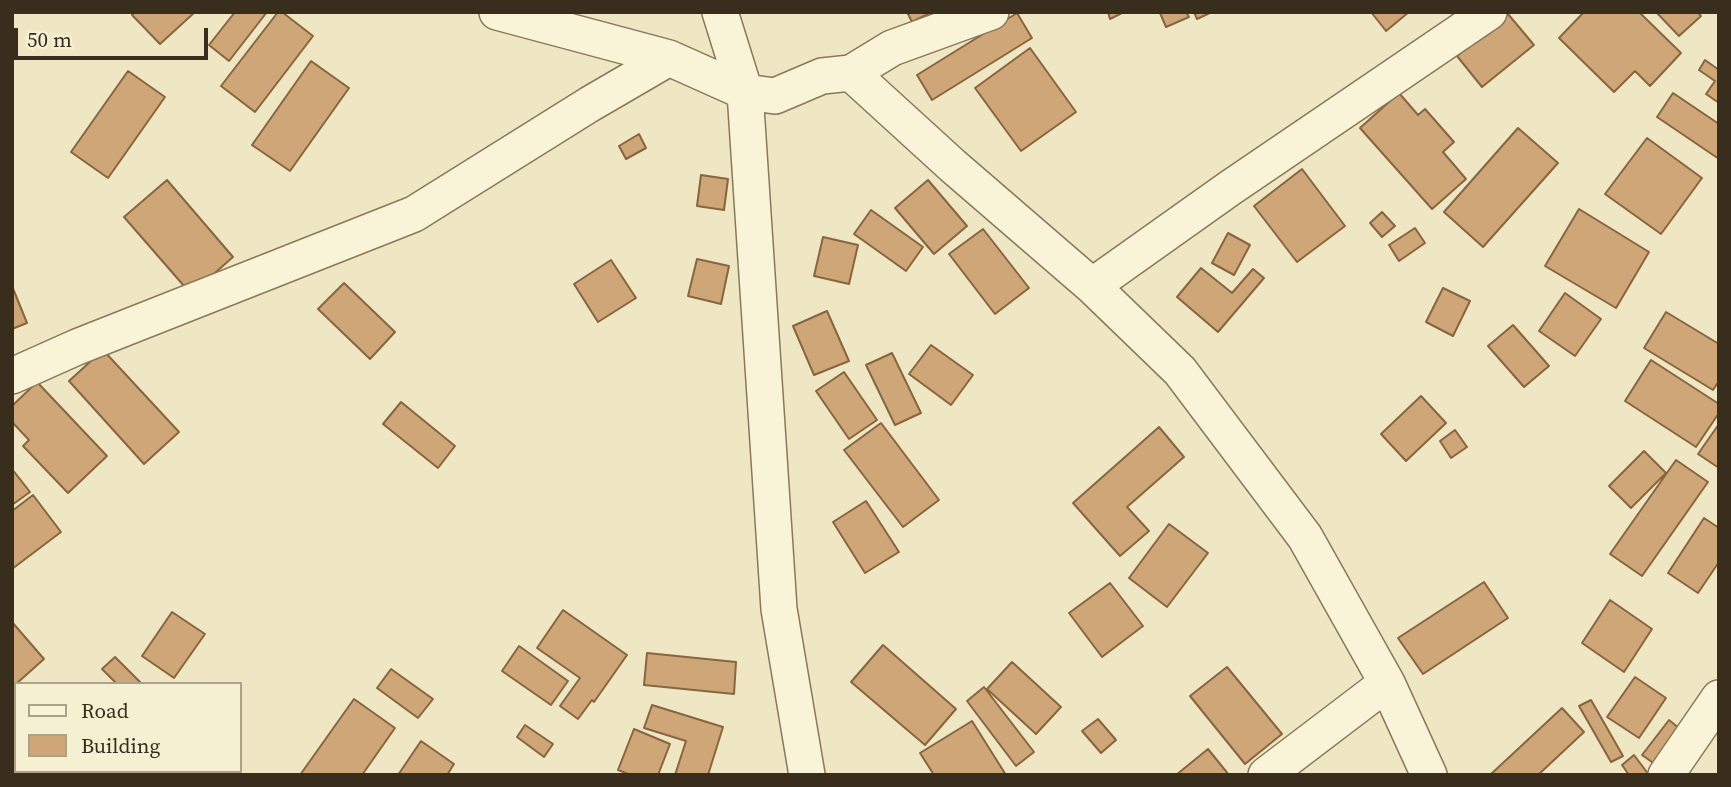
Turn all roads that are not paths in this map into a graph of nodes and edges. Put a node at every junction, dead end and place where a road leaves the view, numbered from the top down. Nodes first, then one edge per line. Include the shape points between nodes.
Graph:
1 (497, 12) edge
2 (720, 12) edge
3 (991, 12) edge
4 (1489, 12) edge
5 (669, 58) junction
6 (851, 74) junction
7 (745, 92) junction
8 (1092, 286) junction
9 (12, 376) edge
10 (1387, 683) junction
11 (1719, 698) edge
12 (807, 775) edge
13 (1266, 775) edge
14 (1429, 775) edge
15 (1666, 775) edge

1 - 5 street
2 - 7 street
3 - 6 street via 892,48
4 - 8 street
5 - 7 street
5 - 9 street via 414,214
6 - 7 street via 822,76 775,96
6 - 8 street
7 - 12 street via 779,609
8 - 10 street via 1180,371 1304,537
10 - 13 street
10 - 14 street
11 - 15 street

